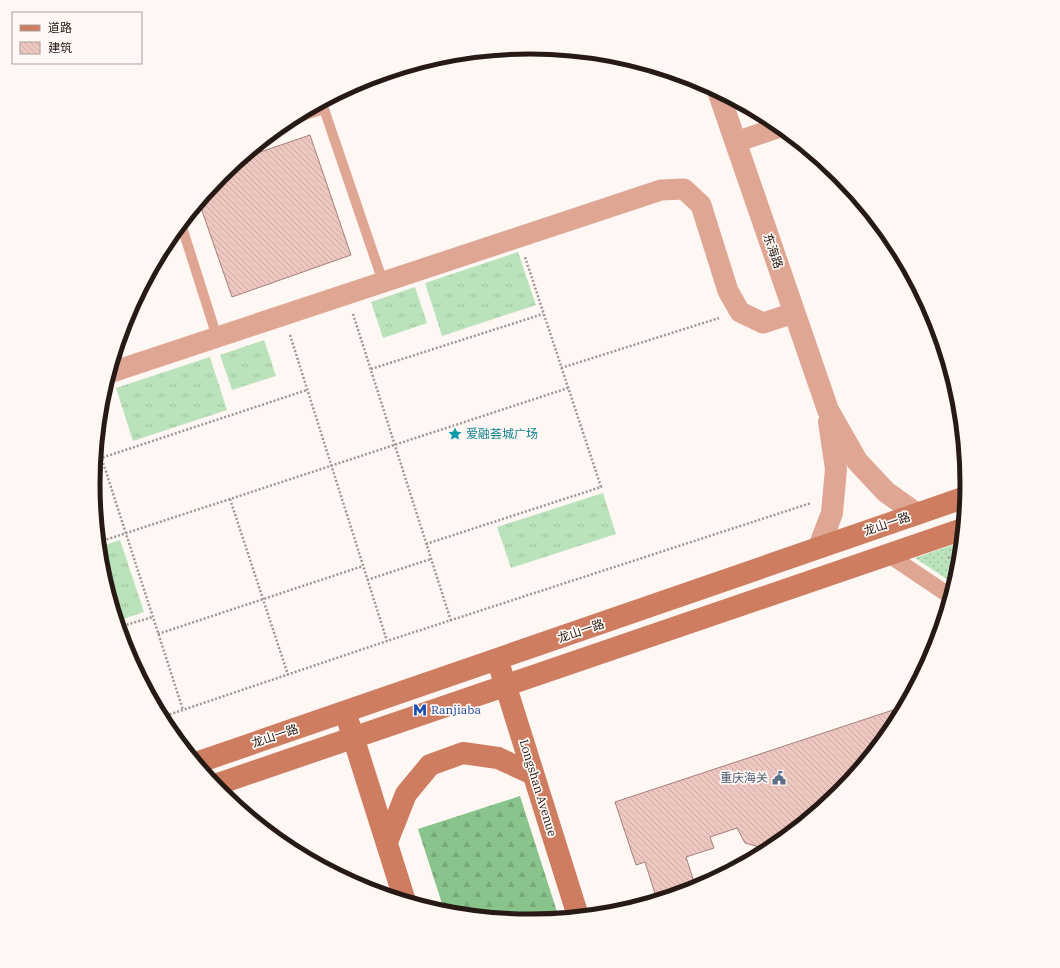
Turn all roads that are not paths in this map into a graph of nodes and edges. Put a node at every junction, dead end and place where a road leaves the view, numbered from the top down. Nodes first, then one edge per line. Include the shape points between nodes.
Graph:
1 (720, 98) edge
2 (319, 110) edge
3 (773, 129) edge
4 (736, 142) junction
5 (182, 231) edge
6 (383, 282) junction
7 (794, 313) junction
8 (217, 337) junction
9 (116, 371) edge
10 (828, 410) junction
11 (858, 461) junction
12 (836, 469) junction
13 (959, 499) edge
14 (918, 514) junction
15 (957, 531) edge
16 (819, 547) junction
17 (890, 555) junction
18 (946, 593) edge
19 (497, 660) junction
20 (506, 685) junction
21 (345, 712) junction
22 (353, 737) junction
23 (201, 761) edge
24 (534, 774) junction
25 (221, 783) edge
26 (387, 842) junction
27 (403, 894) edge
28 (576, 911) edge

1 - 4 street, 东海路
2 - 6 lane via 324,108
3 - 4 street
4 - 7 street, 东海路
5 - 8 lane
6 - 7 street via 661,190 684,189 701,205 728,291 740,312 763,323
6 - 8 street
7 - 10 street, 东海路
8 - 9 street
10 - 11 street
10 - 12 street
11 - 12 street via 849,471 842,472
11 - 14 street via 886,492
12 - 16 street via 832,513
13 - 14 main road, 龙山一路
14 - 16 main road, 龙山一路
15 - 17 main road
16 - 19 main road, 龙山一路
17 - 18 street
17 - 20 main road
19 - 20 main road, Longshan Avenue
19 - 21 main road, 龙山一路
20 - 22 main road
20 - 24 main road, Longshan Avenue
21 - 22 main road
21 - 23 main road, 龙山一路
22 - 25 main road
22 - 26 main road
24 - 26 main road via 498,758 463,753 430,766 406,794
24 - 28 main road, Longshan Avenue
26 - 27 main road

